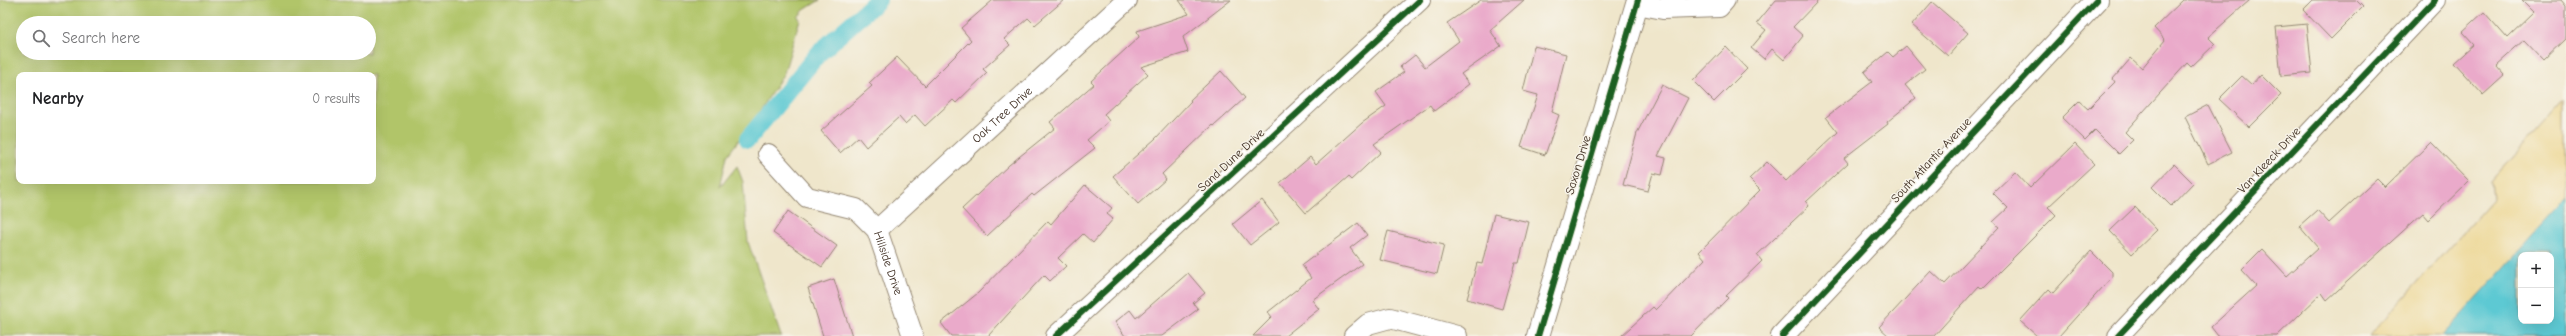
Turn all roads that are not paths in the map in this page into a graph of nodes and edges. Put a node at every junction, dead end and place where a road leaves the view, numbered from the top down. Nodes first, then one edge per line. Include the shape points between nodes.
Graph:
1 (1127, 0) edge
2 (1420, 0) edge
3 (1725, 0) edge
4 (2097, 0) edge
5 (2435, 0) edge
6 (1638, 2) edge
7 (768, 154) dead end
8 (877, 230) junction
9 (913, 336) edge
10 (1056, 336) edge
11 (1354, 336) edge
12 (1457, 336) edge
13 (1538, 336) edge
14 (1782, 336) edge
15 (2118, 336) edge

1 - 8 street, Oak Tree Drive
2 - 10 street, Sand Dune Drive
3 - 6 street via 1719,7 1663,9
4 - 14 street, South Atlantic Avenue
5 - 15 street, Van Kleeck Drive
6 - 13 street, Saxon Drive
7 - 8 street, Hillside Drive via 807,198 856,210
8 - 9 street, Hillside Drive
11 - 12 street via 1368,324 1390,318

